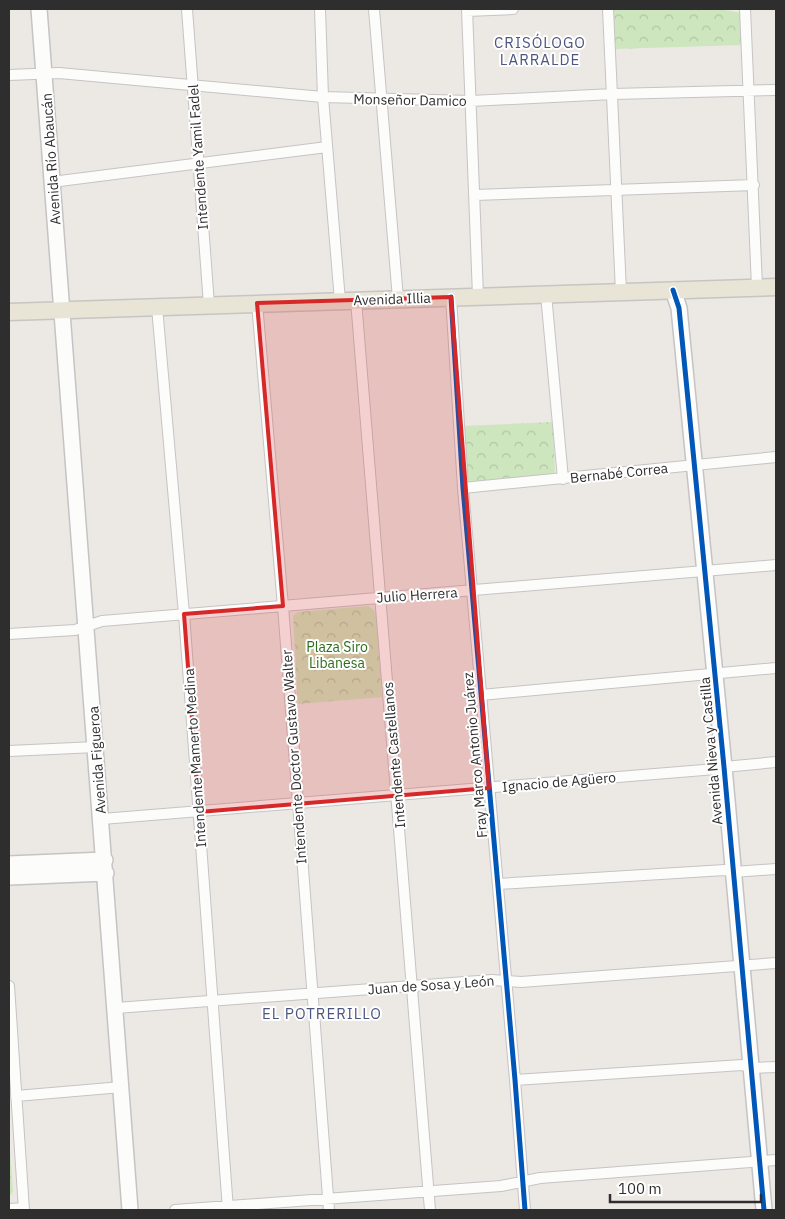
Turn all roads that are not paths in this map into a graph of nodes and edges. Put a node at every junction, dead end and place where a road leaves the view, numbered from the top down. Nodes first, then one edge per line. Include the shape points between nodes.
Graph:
1 (39, 9) edge
2 (187, 9) edge
3 (320, 9) edge
4 (374, 9) edge
5 (513, 9) edge
6 (608, 9) edge
7 (745, 9) edge
8 (467, 10) edge
9 (44, 73) junction
10 (9, 76) edge
11 (193, 86) junction
12 (776, 90) edge
13 (750, 91) junction
14 (612, 94) junction
15 (323, 97) junction
16 (380, 99) junction
17 (471, 101) junction
18 (327, 147) junction
19 (197, 165) junction
20 (52, 182) junction
21 (754, 186) junction
22 (616, 191) junction
23 (475, 194) junction
24 (757, 287) junction
25 (776, 287) edge
26 (673, 290) junction
27 (621, 292) junction
28 (546, 294) junction
29 (478, 296) junction
30 (451, 297) junction
31 (398, 299) junction
32 (348, 300) junction
33 (257, 303) junction
34 (209, 305) junction
35 (157, 307) junction
36 (62, 310) junction
37 (9, 312) edge
38 (776, 457) edge
39 (690, 466) junction
40 (563, 479) junction
41 (463, 488) junction
42 (776, 565) edge
43 (701, 572) junction
44 (472, 591) junction
45 (381, 598) junction
46 (283, 606) junction
47 (184, 614) junction
48 (88, 626) junction
49 (9, 634) edge
50 (776, 668) edge
51 (711, 675) junction
52 (481, 695) junction
53 (96, 747) junction
54 (9, 751) edge
55 (776, 762) edge
56 (720, 768) junction
57 (489, 788) junction
58 (398, 796) junction
59 (298, 804) junction
60 (198, 812) junction
61 (102, 819) junction
62 (9, 864) edge
63 (106, 866) junction
64 (776, 868) edge
65 (730, 871) junction
66 (9, 877) edge
67 (498, 884) junction
68 (776, 963) edge
69 (738, 966) junction
70 (506, 981) junction
71 (413, 986) junction
72 (9, 988) edge
73 (312, 993) junction
74 (214, 1001) junction
75 (116, 1008) junction
76 (747, 1067) junction
77 (776, 1067) edge
78 (515, 1080) junction
79 (122, 1087) junction
80 (16, 1096) junction
81 (776, 1160) edge
82 (755, 1162) junction
83 (522, 1182) junction
84 (429, 1191) junction
85 (328, 1199) junction
86 (228, 1208) edge
87 (9, 1209) edge
88 (24, 1209) edge
89 (130, 1210) edge
90 (175, 1210) edge
91 (329, 1210) edge
92 (430, 1210) edge
93 (525, 1210) edge
94 (754, 1210) edge
95 (764, 1210) edge

1 - 9 street, Avenida Río Abaucán
2 - 11 street, Intendente Yamil Fadel
3 - 15 street, Intendente Castellanos
4 - 16 street
5 - 8 street
6 - 14 street
7 - 13 street
8 - 17 street
9 - 10 street, Monseñor Damico
9 - 11 street, Monseñor Damico
9 - 20 street, Avenida Río Abaucán
11 - 15 street, Monseñor Damico
11 - 19 street, Intendente Yamil Fadel
12 - 13 street, Monseñor Damico
13 - 14 street, Monseñor Damico
13 - 21 street
14 - 17 street, Monseñor Damico
14 - 22 street
15 - 16 street, Monseñor Damico
15 - 18 street, Intendente Castellanos
16 - 17 street, Monseñor Damico
16 - 31 street
17 - 23 street
18 - 19 street
18 - 32 street, Intendente Castellanos
19 - 20 street
19 - 34 street, Intendente Yamil Fadel
20 - 36 street, Avenida Río Abaucán
21 - 22 street
21 - 24 street
22 - 23 street
22 - 27 street
23 - 29 street
24 - 25 main road, Avenida Illia
24 - 26 main road, Avenida Illia
26 - 27 main road, Avenida Illia
26 - 39 street, Avenida Nieva y Castilla via 679,308
27 - 28 main road, Avenida Illia
28 - 29 main road, Avenida Illia
28 - 40 street
29 - 30 main road, Avenida Illia
30 - 31 main road, Avenida Illia
30 - 41 street, Fray Marco Antonio Juárez
31 - 32 main road, Avenida Illia
32 - 33 main road, Avenida Illia
32 - 45 street, Intendente Castellanos
33 - 34 main road, Avenida Illia
33 - 46 street, Intendente Doctor Gustavo Walter
34 - 35 main road, Avenida Illia
35 - 36 main road, Avenida Illia
35 - 47 street, Intendente Mamerto Medina
36 - 37 main road, Avenida Illia
36 - 48 street, Avenida Figueroa
38 - 39 street, Bernabé Correa
39 - 40 street, Bernabé Correa
39 - 43 street, Avenida Nieva y Castilla
40 - 41 street, Bernabé Correa
41 - 44 street, Fray Marco Antonio Juárez
42 - 43 street, Julio Herrera
43 - 44 street, Julio Herrera
43 - 51 street, Avenida Nieva y Castilla
44 - 45 street, Julio Herrera
44 - 52 street, Fray Marco Antonio Juárez
45 - 46 street, Julio Herrera
45 - 58 street, Intendente Castellanos
46 - 47 street, Julio Herrera
46 - 59 street, Intendente Doctor Gustavo Walter
47 - 48 street, Julio Herrera via 102,621
47 - 60 street, Intendente Mamerto Medina
48 - 49 street, Julio Herrera via 75,630
48 - 53 street, Avenida Figueroa
50 - 51 street
51 - 52 street
51 - 56 street, Avenida Nieva y Castilla
52 - 57 street, Fray Marco Antonio Juárez
53 - 54 street
53 - 61 street, Avenida Figueroa
55 - 56 street, Ignacio de Agüero
56 - 57 street, Ignacio de Agüero
56 - 65 street, Avenida Nieva y Castilla
57 - 58 street, Ignacio de Agüero
57 - 67 street, Fray Marco Antonio Juárez
58 - 59 street, Ignacio de Agüero
58 - 71 street, Intendente Castellanos
59 - 60 street, Ignacio de Agüero
59 - 73 street, Intendente Doctor Gustavo Walter
60 - 61 street, Ignacio de Agüero
60 - 74 street, Intendente Mamerto Medina
61 - 63 street, Avenida Figueroa
62 - 63 street
63 - 66 street
63 - 75 street, Avenida Figueroa
64 - 65 street
65 - 67 street
65 - 69 street, Avenida Nieva y Castilla
67 - 70 street, Fray Marco Antonio Juárez
68 - 69 street, Juan de Sosa y León
69 - 70 street, Juan de Sosa y León
69 - 76 street, Avenida Nieva y Castilla
70 - 71 street, Juan de Sosa y León
70 - 78 street, Fray Marco Antonio Juárez
71 - 73 street, Juan de Sosa y León
71 - 84 street, Intendente Castellanos
72 - 80 street
73 - 74 street, Juan de Sosa y León
73 - 85 street, Intendente Doctor Gustavo Walter
74 - 75 street, Juan de Sosa y León
74 - 86 street, Intendente Mamerto Medina
75 - 79 street, Avenida Figueroa
76 - 77 street
76 - 78 street
76 - 82 street, Avenida Nieva y Castilla
78 - 83 street, Fray Marco Antonio Juárez
79 - 80 street
79 - 89 street, Avenida Figueroa
80 - 88 street
81 - 82 street
82 - 83 street
82 - 94 street, Avenida Nieva y Castilla
82 - 95 street, Avenida Nieva y Castilla
83 - 84 street
83 - 93 street, Fray Marco Antonio Juárez
84 - 85 street
84 - 92 street, Intendente Castellanos
85 - 86 street
85 - 91 street, Intendente Doctor Gustavo Walter
86 - 90 street
87 - 88 street

